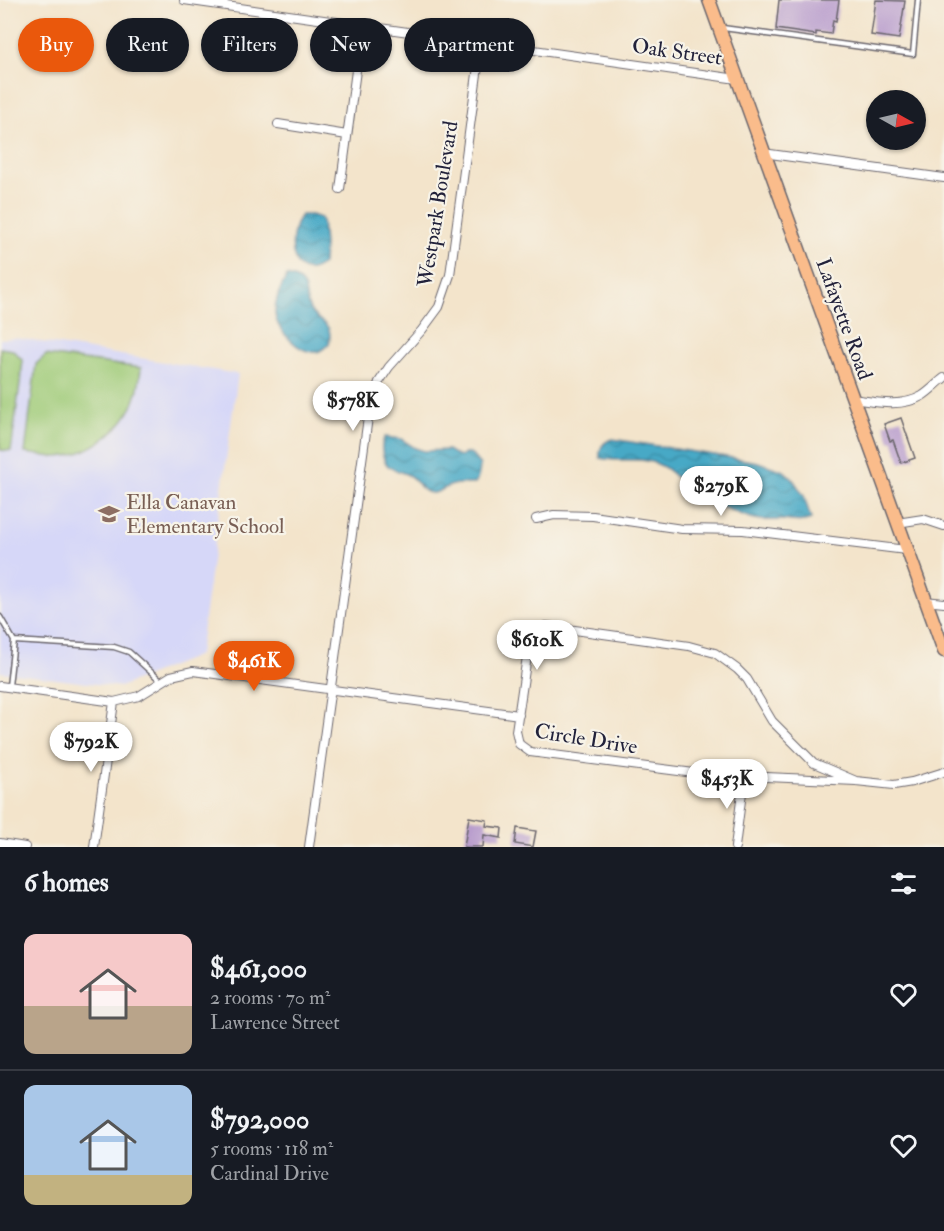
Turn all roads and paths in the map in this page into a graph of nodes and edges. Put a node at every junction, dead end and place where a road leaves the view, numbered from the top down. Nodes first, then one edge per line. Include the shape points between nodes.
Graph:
1 (184, 0) edge
2 (709, 0) edge
3 (918, 0) edge
4 (227, 3) edge
5 (315, 18) edge
6 (719, 28) junction
7 (535, 51) edge
8 (356, 72) edge
9 (477, 72) edge
10 (737, 79) junction
11 (278, 124) dead end
12 (347, 135) junction
13 (763, 153) junction
14 (944, 178) edge
15 (340, 189) dead end
16 (944, 378) edge
17 (852, 399) junction
18 (536, 519) dead end
19 (897, 523) junction
20 (944, 526) edge
21 (906, 550) junction
22 (925, 601) junction
23 (944, 603) edge
24 (0, 617) edge
25 (14, 641) junction
26 (944, 651) edge
27 (161, 681) junction
28 (0, 686) edge
29 (9, 687) junction
30 (331, 690) junction
31 (114, 702) junction
32 (519, 715) junction
33 (944, 772) edge
34 (744, 777) junction
35 (856, 781) junction
36 (0, 843) edge
37 (25, 847) edge
38 (94, 847) edge
39 (309, 847) edge
40 (735, 847) edge

1 - 4 street, Oak Street
2 - 6 main road, Lafayette Road
3 - 6 lane via 913,54
4 - 5 street, Oak Street
6 - 10 main road, Lafayette Road
7 - 10 street, Oak Street
8 - 12 street
9 - 30 street, Westpark Boulevard via 450,274 439,307 389,367 369,410
10 - 13 main road, Lafayette Road
11 - 12 street
12 - 15 street
13 - 14 street
13 - 17 main road, Lafayette Road
16 - 17 street via 910,401
17 - 19 main road, Lafayette Road
18 - 21 street via 554,515 593,516 681,529 742,530
19 - 20 street via 922,519
19 - 21 main road, Lafayette Road
21 - 22 main road, Lafayette Road
22 - 23 street
22 - 26 main road, Lafayette Road
24 - 25 lane
25 - 27 lane via 114,647 129,652
25 - 29 lane
27 - 30 street via 193,671
27 - 31 street via 139,696
28 - 29 street
29 - 31 street
30 - 32 street
30 - 39 street, Westpark Boulevard
31 - 38 street
32 - 34 street, Circle Drive via 517,738 530,752
32 - 35 street, Circle Drive via 528,642 539,627 695,647 715,653 737,669 772,721 814,763
33 - 35 street, Circle Drive via 894,785
34 - 35 street, Circle Drive
34 - 40 street
36 - 37 street

